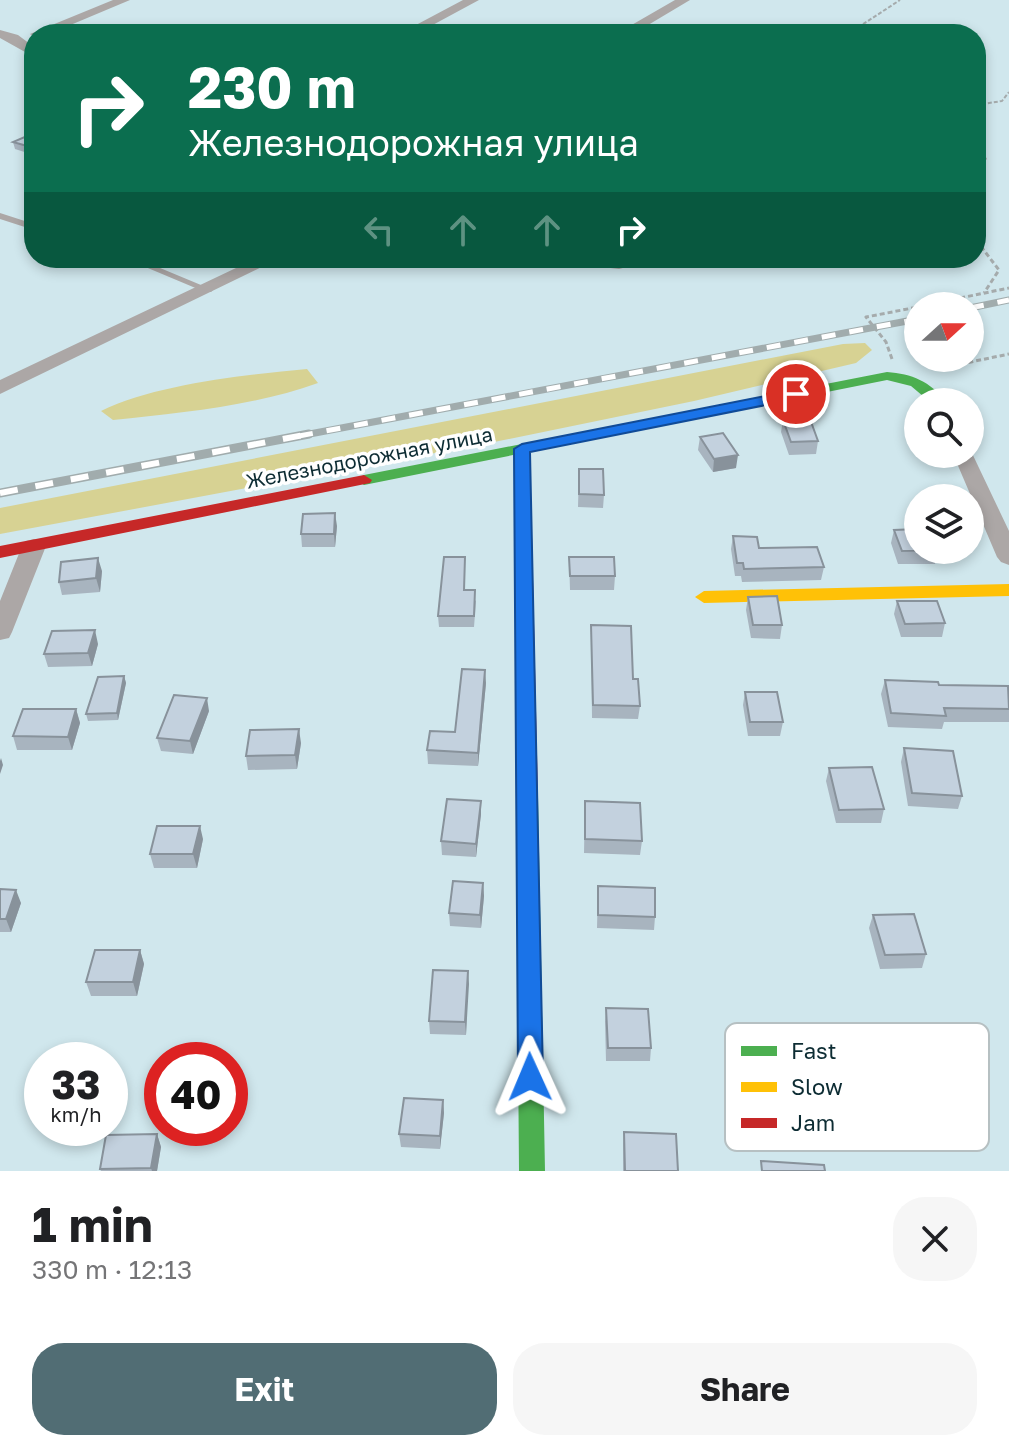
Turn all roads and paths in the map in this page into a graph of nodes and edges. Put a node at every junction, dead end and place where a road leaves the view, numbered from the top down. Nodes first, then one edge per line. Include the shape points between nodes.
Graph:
1 (124, 0) edge
2 (473, 0) edge
3 (684, 0) edge
4 (900, 0) edge
5 (61, 24) edge
6 (426, 24) edge
7 (641, 24) edge
8 (863, 24) edge
9 (0, 34) edge
10 (24, 39) edge
11 (16, 42) junction
12 (24, 47) edge
13 (1009, 92) edge
14 (986, 103) edge
15 (0, 216) edge
16 (24, 224) edge
17 (986, 253) edge
18 (153, 268) edge
19 (251, 268) edge
20 (1009, 288) edge
21 (208, 290) junction
22 (984, 292) edge
23 (984, 294) edge
24 (904, 309) edge
25 (1009, 354) edge
26 (984, 359) edge
27 (887, 376) junction
28 (0, 388) edge
29 (925, 388) edge
30 (522, 449) junction
31 (970, 468) edge
32 (34, 546) junction
33 (0, 552) edge
34 (1009, 557) edge
35 (1009, 590) edge
36 (704, 597) dead end
37 (0, 632) edge
38 (532, 1171) edge

1 - 5 street
2 - 6 street
3 - 7 street
4 - 8 path
9 - 11 street
10 - 11 street
11 - 12 street
13 - 14 path via 1002,101
15 - 16 lane
17 - 22 path via 999,270
18 - 21 lane
19 - 21 street
20 - 23 path
21 - 28 street
24 - 27 path via 866,317 893,357
25 - 26 path
27 - 29 street via 914,379
27 - 30 street, Железнодорожная улица
30 - 32 street, Железнодорожная улица
30 - 38 street
31 - 34 street
32 - 33 street, Железнодорожная улица
32 - 37 street
35 - 36 street

